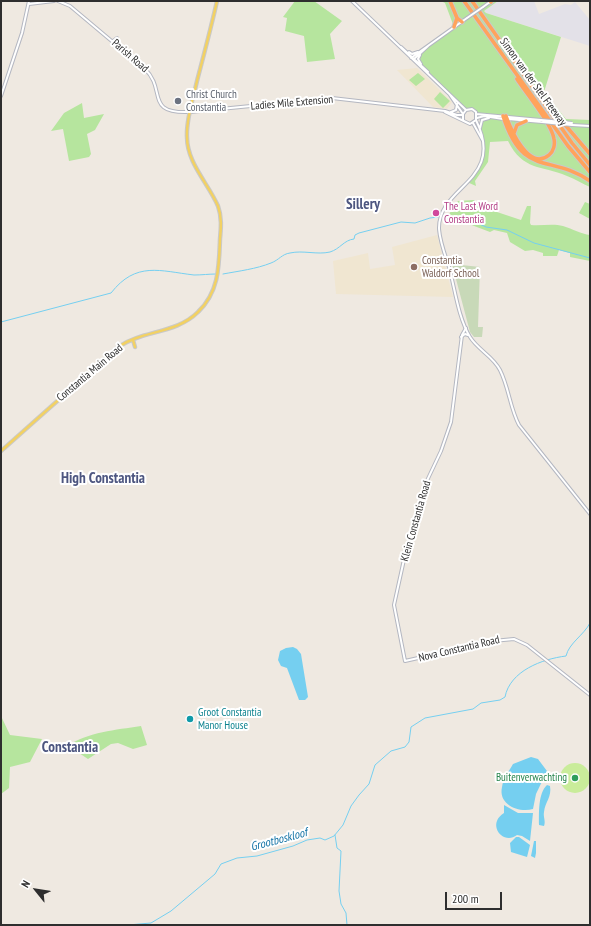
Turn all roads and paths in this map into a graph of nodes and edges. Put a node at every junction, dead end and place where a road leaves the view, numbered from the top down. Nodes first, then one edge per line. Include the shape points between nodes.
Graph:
1 (29, 1) edge
2 (54, 1) edge
3 (58, 1) edge
4 (217, 1) edge
5 (352, 1) edge
6 (450, 1) edge
7 (464, 1) edge
8 (472, 1) edge
9 (491, 1) edge
10 (29, 4) junction
11 (457, 18) junction
12 (462, 22) junction
13 (454, 27) junction
14 (117, 38) dead end
15 (113, 41) junction
16 (399, 46) junction
17 (403, 49) junction
18 (422, 51) junction
19 (503, 56) junction
20 (413, 58) junction
21 (422, 66) junction
22 (430, 75) junction
23 (528, 81) junction
24 (449, 93) junction
25 (1, 96) edge
26 (457, 104) junction
27 (466, 110) junction
28 (442, 111) junction
29 (190, 112) junction
30 (450, 112) junction
31 (462, 114) junction
32 (476, 114) junction
33 (492, 118) junction
34 (505, 118) junction
35 (476, 119) junction
36 (463, 120) junction
37 (526, 121) junction
38 (542, 121) junction
39 (473, 123) junction
40 (590, 126) edge
41 (481, 132) junction
42 (515, 136) junction
43 (483, 141) junction
44 (590, 154) edge
45 (590, 165) edge
46 (590, 172) edge
47 (590, 181) edge
48 (466, 329) junction
49 (469, 335) junction
50 (461, 337) junction
51 (134, 339) junction
52 (135, 347) dead end
53 (1, 451) edge
54 (590, 514) edge
55 (405, 661) joint
56 (590, 695) edge

1 - 10 main road
2 - 10 main road
3 - 15 main road, Parish Road via 70,6
4 - 29 main road, Constantia Main Road
5 - 16 main road
6 - 11 highway
7 - 19 highway, Simon van der Stel Freeway
8 - 23 highway, Simon van der Stel Freeway
9 - 12 main road, bridge
10 - 25 main road
11 - 12 highway
11 - 13 highway
12 - 13 main road
13 - 18 main road
14 - 15 main road
15 - 29 main road, Parish Road via 150,74 161,105 173,112
16 - 17 main road
16 - 20 main road
17 - 18 main road via 412,54
17 - 20 main road
18 - 20 main road
18 - 21 main road via 418,59
19 - 42 highway via 551,130 555,140 553,151 545,158 536,158 522,148
19 - 46 highway, Simon van der Stel Freeway
20 - 21 main road
20 - 22 main road
21 - 22 main road
22 - 24 main road
23 - 44 highway
23 - 45 highway, Simon van der Stel Freeway
24 - 26 main road
24 - 27 main road
26 - 30 main road via 456,110
26 - 31 main road
27 - 31 main road
27 - 32 main road via 472,109
28 - 29 main road, Ladies Mile Extension via 332,98
28 - 30 main road, Ladies Mile Extension
28 - 36 main road, Ladies Mile Extension
29 - 51 main road, Constantia Main Road via 187,136 189,151 217,205 220,216 218,278 205,305 186,322 178,327
30 - 31 main road, Ladies Mile Extension
31 - 36 main road
32 - 34 main road
32 - 35 main road
33 - 34 main road
33 - 35 main road via 481,116
33 - 41 main road via 482,120
34 - 37 main road
34 - 38 main road
34 - 42 highway
34 - 47 highway via 516,145 527,157
35 - 39 main road
35 - 41 main road
36 - 39 main road via 468,124
37 - 38 main road
37 - 42 highway via 516,126
38 - 40 main road, bridge
39 - 43 main road
41 - 43 main road
43 - 48 main road via 481,164 447,206 439,225
48 - 49 main road
48 - 50 main road, Klein Constantia Road
49 - 50 main road
49 - 54 main road via 492,357 501,371 519,425
50 - 55 main road, Klein Constantia Road via 449,428 424,486 394,605
51 - 52 main road
51 - 53 main road, Constantia Main Road via 112,351
55 - 56 main road, Nova Constantia Road via 508,638 525,643

